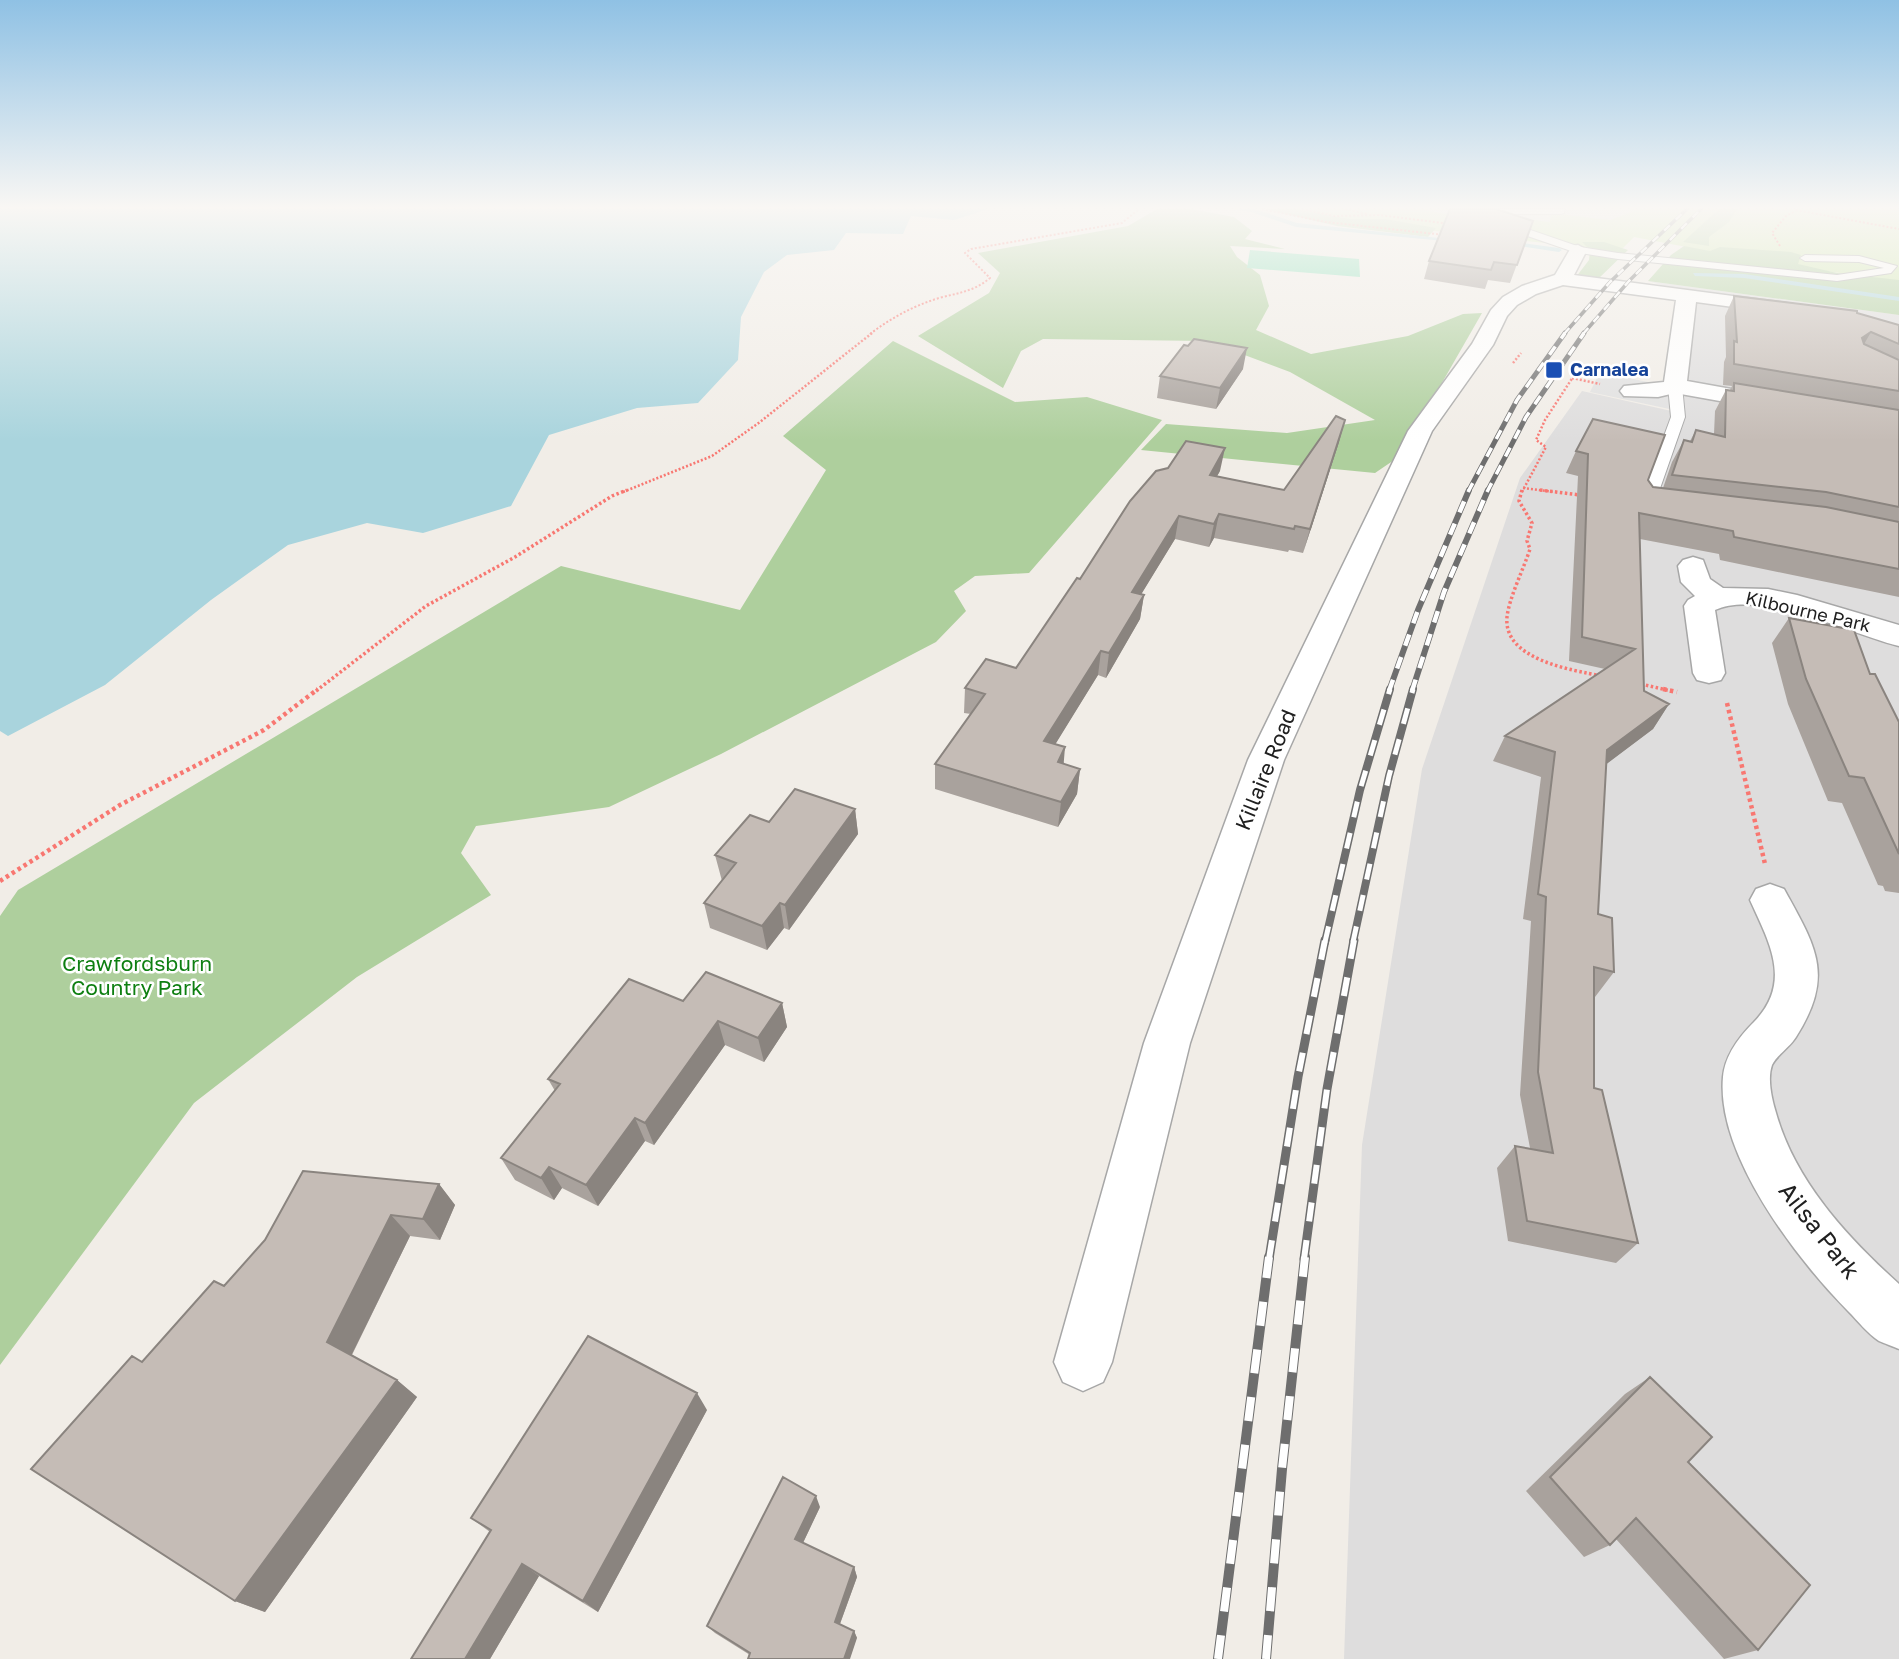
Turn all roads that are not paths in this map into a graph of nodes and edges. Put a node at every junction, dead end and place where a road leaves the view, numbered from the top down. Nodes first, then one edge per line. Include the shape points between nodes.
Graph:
1 (1535, 286) edge
2 (1656, 286) edge
3 (1687, 294) junction
4 (1811, 311) edge
5 (1675, 386) junction
6 (1632, 391) dead end
7 (1793, 407) edge
8 (1674, 507) edge
9 (1693, 566) dead end
10 (1715, 597) junction
11 (1899, 636) edge
12 (1704, 689) road end
13 (1770, 900) road end
14 (1899, 1321) edge
15 (1083, 1362) dead end

1 - 15 street, Killaire Road via 1504,307 1420,431 1266,760 1167,1043
2 - 3 street
3 - 4 street
3 - 5 street
5 - 6 street
5 - 7 street
5 - 8 lane via 1678,417 1647,504
9 - 10 street, Kilbourne Park via 1696,582
10 - 11 street, Kilbourne Park via 1760,597
10 - 12 street, Kilbourne Park via 1699,606
13 - 14 street, Ailsa Park via 1797,963 1787,1010 1749,1063 1746,1087 1753,1123 1794,1206 1828,1250

